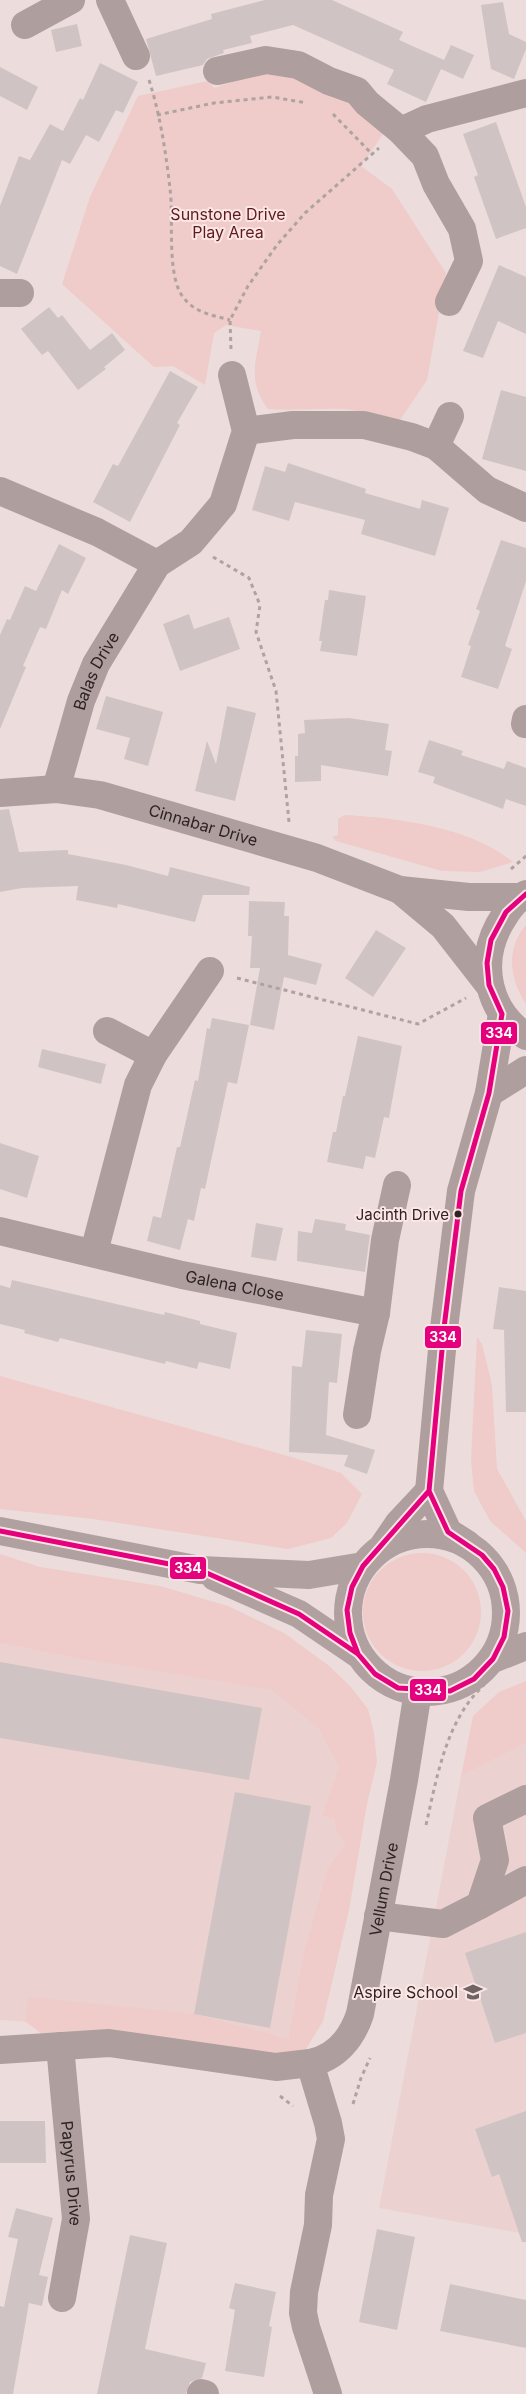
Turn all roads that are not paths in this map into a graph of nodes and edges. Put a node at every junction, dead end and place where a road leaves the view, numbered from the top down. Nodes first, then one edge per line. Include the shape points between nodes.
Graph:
1 (71, 0) edge
2 (110, 0) edge
3 (25, 25) dead end
4 (136, 56) road end
5 (217, 71) dead end
6 (526, 93) edge
7 (401, 131) junction
8 (449, 302) dead end
9 (232, 375) road end
10 (450, 416) dead end
11 (246, 431) junction
12 (436, 446) junction
13 (0, 491) edge
14 (526, 508) edge
15 (157, 564) junction
16 (56, 789) junction
17 (0, 793) edge
18 (400, 890) junction
19 (523, 896) edge
20 (210, 971) road end
21 (489, 985) junction
22 (502, 1014) junction
23 (107, 1030) dead end
24 (526, 1036) edge
25 (153, 1055) junction
26 (526, 1070) edge
27 (489, 1093) junction
28 (396, 1185) dead end
29 (0, 1231) edge
30 (94, 1252) junction
31 (376, 1313) junction
32 (357, 1415) dead end
33 (429, 1492) junction
34 (0, 1532) edge
35 (467, 1544) junction
36 (384, 1545) junction
37 (363, 1566) junction
38 (200, 1570) junction
39 (503, 1586) junction
40 (526, 1602) edge
41 (526, 1646) edge
42 (358, 1654) junction
43 (491, 1670) junction
44 (418, 1691) junction
45 (515, 1804) edge
46 (526, 1880) edge
47 (480, 1905) junction
48 (378, 1916) junction
49 (60, 2046) junction
50 (0, 2050) edge
51 (310, 2063) junction
52 (62, 2298) dead end
53 (200, 2393) edge
54 (205, 2394) edge
55 (328, 2394) edge

1 - 3 street
2 - 4 street
5 - 7 street via 266,60 298,64 329,81 357,91
6 - 7 street via 427,119
7 - 8 street via 425,156 436,184 462,228 469,261
9 - 11 street
10 - 12 street
11 - 12 street via 293,425 364,425
11 - 15 street, Balas Drive via 222,504 191,542
12 - 14 street via 487,490
13 - 15 street via 97,532
15 - 16 street, Balas Drive via 96,664 81,701
16 - 17 street, Cinnabar Drive
16 - 18 street, Cinnabar Drive via 100,795 317,858
18 - 19 street, Cinnabar Drive via 469,897
18 - 21 street, Cinnabar Drive via 443,926
19 - 21 street via 506,912 491,940 487,963
20 - 25 street
21 - 22 street
22 - 24 street
22 - 27 street
23 - 25 street
25 - 30 street via 138,1085
26 - 27 street
27 - 33 street via 461,1190
28 - 31 street
29 - 30 street, Galena Close
30 - 31 street, Galena Close via 182,1275
31 - 32 street
33 - 35 street via 448,1532
33 - 36 street via 399,1523
34 - 38 main road
35 - 36 main road via 446,1534 417,1535
35 - 39 main road via 482,1555
36 - 37 main road
37 - 38 main road via 309,1575
37 - 42 main road via 352,1587 347,1610 350,1633
38 - 42 main road via 299,1614
39 - 40 main road
39 - 43 main road via 508,1611 504,1637
41 - 43 main road
42 - 44 main road via 375,1674 390,1684
43 - 44 main road via 450,1691
44 - 48 street, Vellum Drive
45 - 47 street via 487,1818 495,1860
46 - 47 street
47 - 48 street via 443,1924
48 - 51 street, Vellum Drive via 357,2022 338,2050
49 - 50 street, Vellum Drive
49 - 51 street, Vellum Drive via 116,2044 248,2064 289,2067
49 - 52 street, Papyrus Drive via 76,2219
51 - 55 street via 325,2109 330,2148 319,2195 318,2225 303,2307
53 - 54 street

